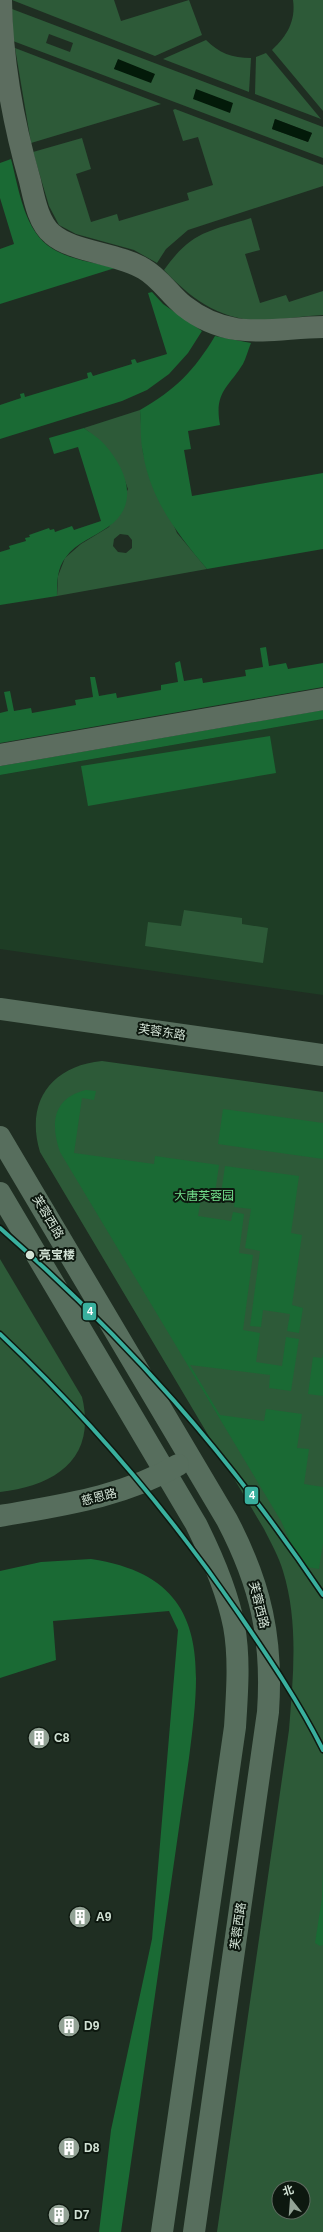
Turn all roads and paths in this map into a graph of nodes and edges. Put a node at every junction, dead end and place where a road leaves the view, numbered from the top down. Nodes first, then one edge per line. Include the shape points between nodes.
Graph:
1 (0, 0) edge
2 (323, 327) edge
3 (323, 699) edge
4 (0, 755) edge
5 (0, 1009) edge
6 (323, 1055) edge
7 (0, 1137) edge
8 (0, 1193) edge
9 (191, 1457) junction
10 (166, 1472) junction
11 (0, 1516) edge
12 (162, 2232) edge
13 (194, 2232) edge

1 - 2 street via 5,65 19,145 42,219 52,234 72,244 120,257 145,269 184,306 200,317 221,326 251,332
3 - 4 street
5 - 6 main road, 芙蓉东路
7 - 9 main road, 芙蓉西路
8 - 10 main road
9 - 10 main road, 慈恩路
9 - 13 main road, 芙蓉西路 via 236,1537 254,1582 265,1620 270,1684
10 - 11 main road, 慈恩路 via 100,1498
10 - 12 main road via 204,1540 225,1593 234,1627 237,1694 233,1743

